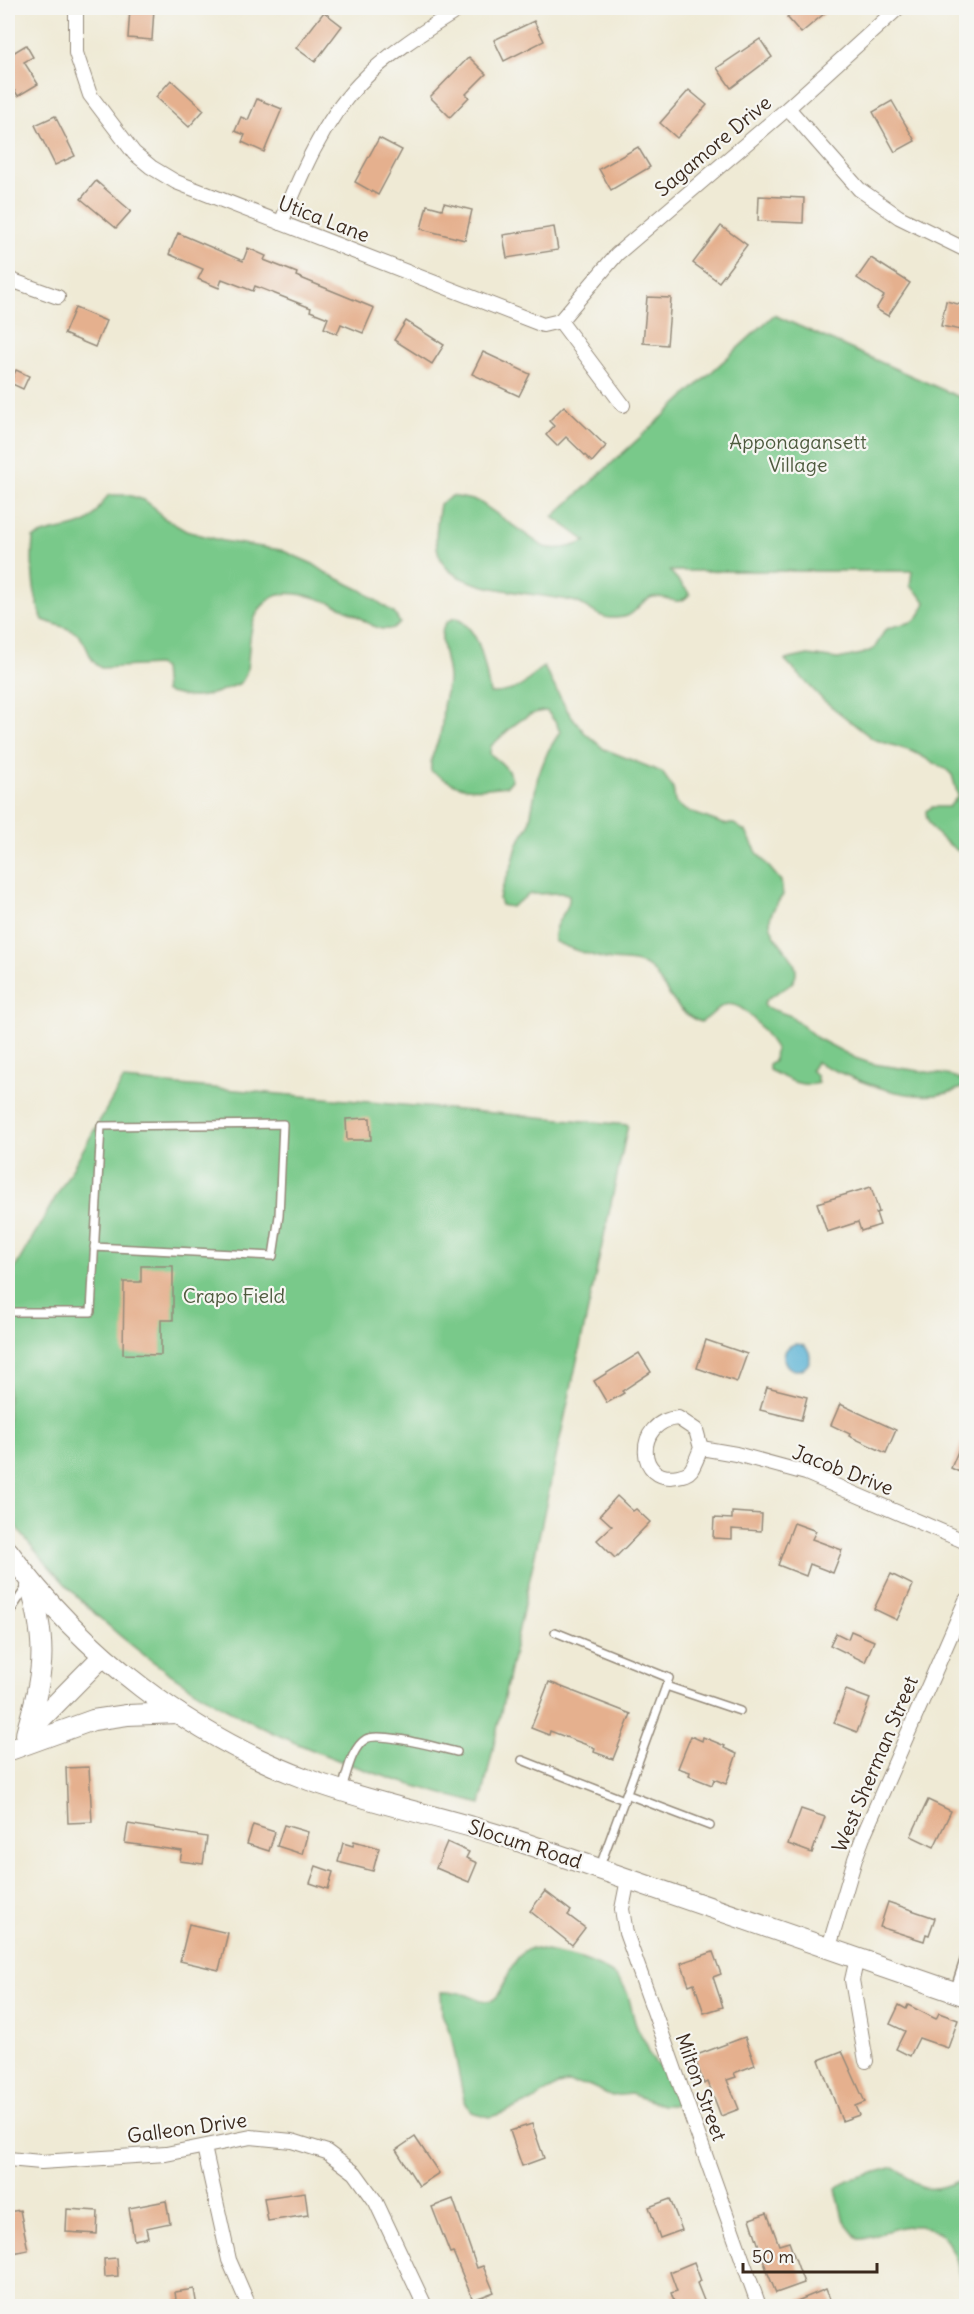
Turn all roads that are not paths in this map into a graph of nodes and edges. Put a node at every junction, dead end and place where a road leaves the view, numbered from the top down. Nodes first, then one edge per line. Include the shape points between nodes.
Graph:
1 (76, 8) edge
2 (461, 8) edge
3 (898, 8) edge
4 (788, 108) junction
5 (281, 223) junction
6 (966, 250) edge
7 (8, 279) edge
8 (58, 297) dead end
9 (560, 321) junction
10 (623, 405) dead end
11 (94, 1247) junction
12 (8, 1312) edge
13 (701, 1448) junction
14 (966, 1542) edge
15 (8, 1551) edge
16 (30, 1581) junction
17 (966, 1600) edge
18 (8, 1615) edge
19 (555, 1632) dead end
20 (103, 1656) junction
21 (666, 1686) junction
22 (740, 1712) dead end
23 (178, 1713) junction
24 (26, 1734) junction
25 (9, 1751) edge
26 (457, 1752) dead end
27 (522, 1760) dead end
28 (341, 1790) junction
29 (625, 1797) junction
30 (710, 1826) dead end
31 (599, 1869) junction
32 (628, 1879) junction
33 (829, 1947) junction
34 (966, 1953) edge
35 (857, 1958) junction
36 (960, 1993) edge
37 (866, 2061) dead end
38 (204, 2146) junction
39 (8, 2159) edge
40 (249, 2307) edge
41 (425, 2307) edge
42 (759, 2307) edge

1 - 5 street, Utica Lane via 76,53 90,95 134,153 176,182
2 - 5 street via 406,43 359,84 306,161
3 - 4 street, Sagamore Drive
4 - 6 street via 859,189 899,217
4 - 9 street, Sagamore Drive via 617,254
5 - 9 street, Utica Lane via 543,325
7 - 8 street
9 - 10 street
11 - 11 lane via 273,1256 283,1124 101,1126
11 - 12 lane via 91,1312
13 - 13 street via 691,1470 671,1478 652,1467 644,1447 657,1426 678,1418 696,1430
13 - 14 street, Jacob Drive via 806,1473
15 - 16 main road
16 - 18 lane
16 - 20 main road, Slocum Road
16 - 24 main road via 40,1619 43,1654
17 - 33 street, West Sherman Street via 865,1832
19 - 21 lane via 669,1678
20 - 23 main road, Slocum Road
20 - 24 main road
21 - 22 lane
21 - 29 lane
23 - 25 main road via 93,1720
23 - 28 main road, Slocum Road via 278,1767
24 - 25 main road
26 - 28 lane via 379,1735 365,1739 355,1752
27 - 29 lane
28 - 31 main road, Slocum Road via 480,1829
29 - 30 lane
29 - 31 lane
31 - 32 main road, Slocum Road
32 - 33 main road, Slocum Road
32 - 42 street, Milton Street via 622,1909 626,1933
33 - 35 main road, Slocum Road
34 - 36 lane
35 - 36 main road, Slocum Road
35 - 37 street via 852,1980
38 - 39 street, Galleon Drive via 166,2154 41,2162
38 - 40 street via 229,2260
38 - 41 street, Galleon Drive via 251,2137 292,2141 327,2152 355,2173 376,2202

